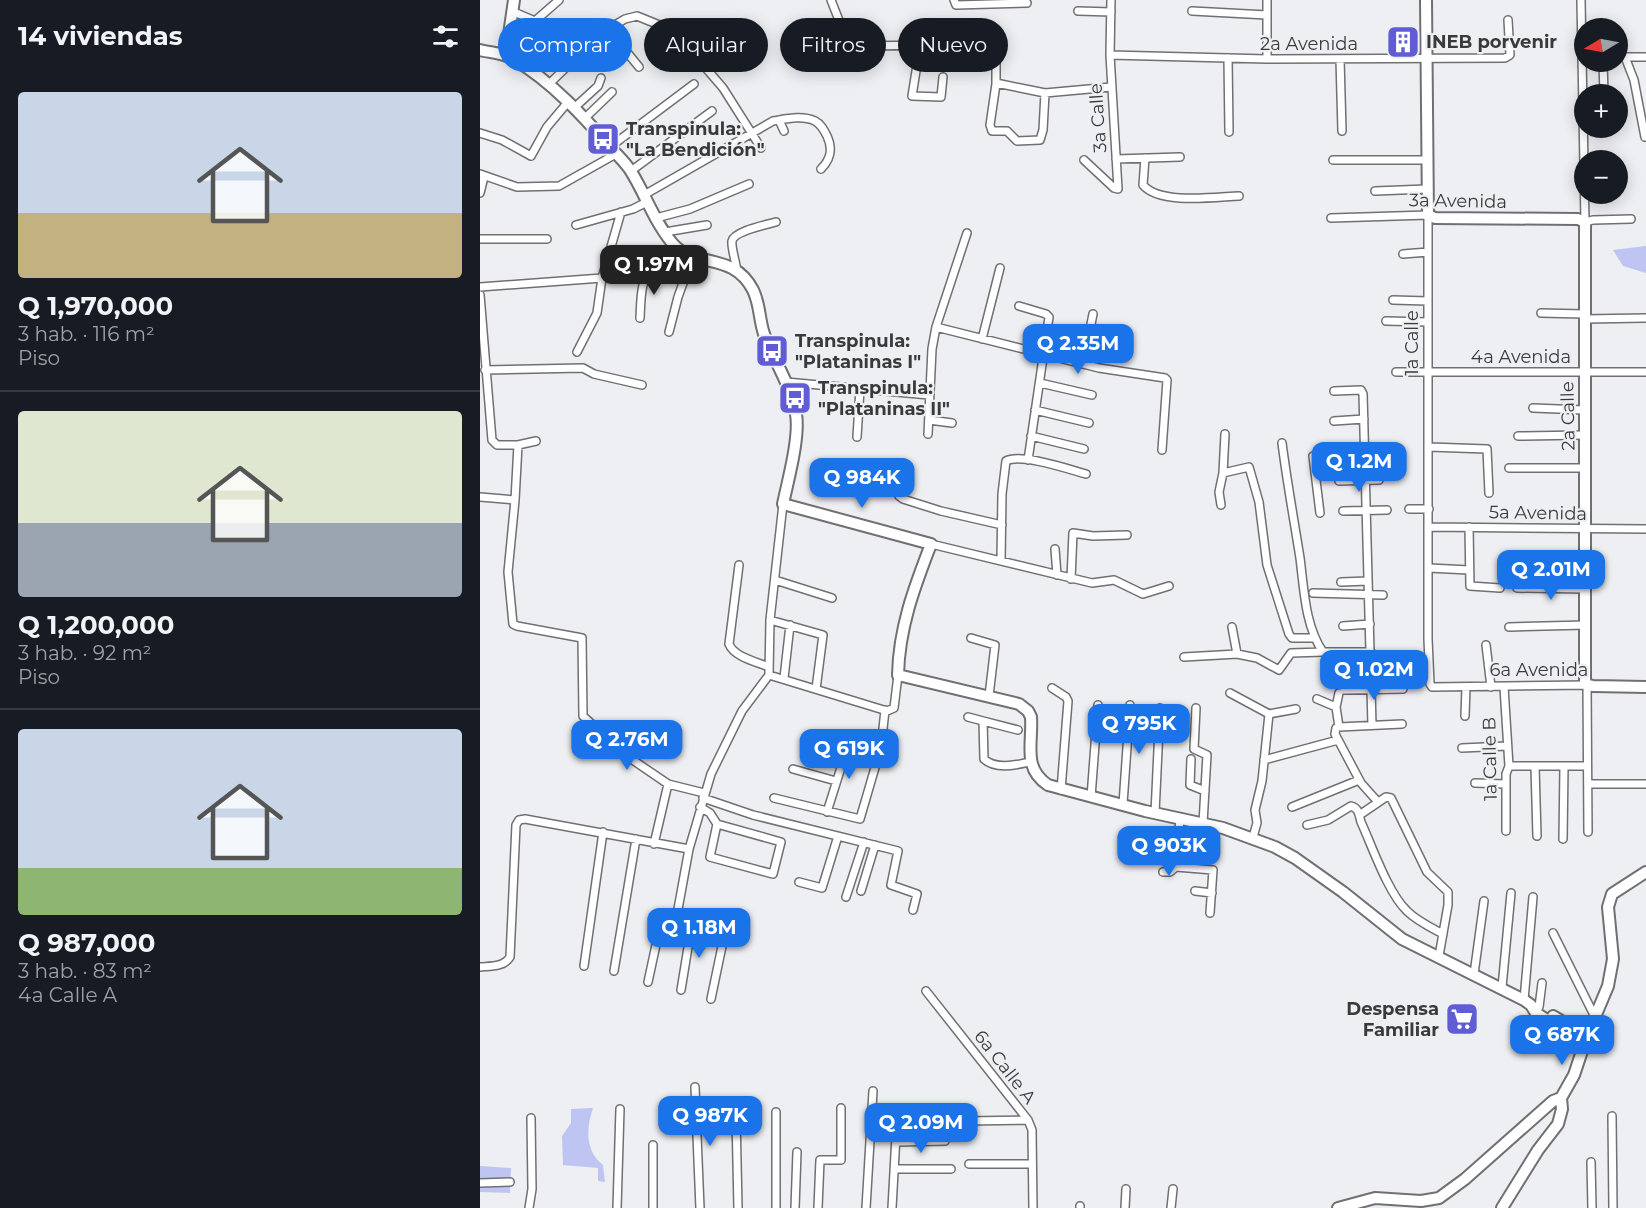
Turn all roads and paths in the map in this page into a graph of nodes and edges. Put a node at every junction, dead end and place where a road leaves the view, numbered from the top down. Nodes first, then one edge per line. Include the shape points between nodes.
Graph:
1 (514, 0) edge
2 (559, 0) edge
3 (831, 0) edge
4 (954, 0) edge
5 (1111, 0) edge
6 (1267, 0) edge
7 (1426, 0) edge
8 (1581, 0) edge
9 (1027, 3) dead end
10 (1078, 11) dead end
11 (1192, 11) dead end
12 (514, 12) junction
13 (1111, 12) junction
14 (1267, 15) junction
15 (513, 18) edge
16 (629, 18) edge
17 (838, 18) edge
18 (1582, 18) edge
19 (644, 19) edge
20 (1508, 20) dead end
21 (480, 50) edge
22 (498, 53) edge
23 (1110, 55) junction
24 (1628, 57) edge
25 (1646, 57) edge
26 (632, 58) edge
27 (1228, 58) junction
28 (1267, 59) junction
29 (1340, 59) junction
30 (1426, 59) junction
31 (639, 67) dead end
32 (1628, 69) edge
33 (531, 72) edge
34 (561, 72) edge
35 (709, 72) edge
36 (916, 72) edge
37 (997, 72) edge
38 (1583, 72) edge
39 (943, 77) dead end
40 (601, 78) dead end
41 (996, 83) junction
42 (549, 84) junction
43 (694, 84) dead end
44 (1111, 87) junction
45 (612, 92) dead end
46 (1045, 93) junction
47 (571, 105) junction
48 (712, 111) dead end
49 (584, 119) junction
50 (778, 120) junction
51 (784, 130) dead end
52 (1342, 131) dead end
53 (1229, 132) dead end
54 (480, 133) edge
55 (752, 134) junction
56 (1645, 137) edge
57 (761, 148) dead end
58 (613, 150) junction
59 (1145, 158) junction
60 (1180, 158) dead end
61 (1116, 159) junction
62 (1084, 160) dead end
63 (1333, 160) dead end
64 (1428, 160) junction
65 (821, 169) dead end
66 (631, 171) junction
67 (482, 176) edge
68 (749, 184) dead end
69 (1427, 189) junction
70 (1375, 191) dead end
71 (480, 193) edge
72 (1239, 196) dead end
73 (645, 199) junction
74 (621, 212) junction
75 (1428, 215) junction
76 (656, 218) junction
77 (1331, 218) dead end
78 (1631, 219) dead end
79 (776, 222) dead end
80 (1585, 222) junction
81 (576, 225) dead end
82 (706, 225) dead end
83 (665, 232) junction
84 (967, 233) dead end
85 (480, 239) edge
86 (547, 239) dead end
87 (1428, 252) junction
88 (1404, 254) dead end
89 (691, 258) junction
90 (1000, 268) dead end
91 (737, 271) junction
92 (602, 278) junction
93 (480, 287) edge
94 (480, 295) edge
95 (1393, 300) dead end
96 (1428, 301) junction
97 (1019, 306) dead end
98 (1541, 313) dead end
99 (1093, 314) dead end
100 (1584, 317) junction
101 (481, 318) edge
102 (640, 318) dead end
103 (1646, 318) edge
104 (1386, 321) dead end
105 (1428, 322) junction
106 (936, 327) junction
107 (669, 332) dead end
108 (982, 339) junction
109 (577, 352) dead end
110 (1044, 356) junction
111 (1083, 364) junction
112 (485, 370) junction
113 (1396, 372) dead end
114 (1428, 372) junction
115 (1583, 372) junction
116 (1646, 372) edge
117 (786, 382) junction
118 (1040, 383) junction
119 (642, 385) dead end
120 (860, 389) junction
121 (1334, 392) dead end
122 (929, 395) junction
123 (1092, 395) dead end
124 (1533, 408) dead end
125 (1035, 410) junction
126 (1584, 410) junction
127 (1364, 418) junction
128 (929, 420) junction
129 (1334, 421) dead end
130 (952, 423) dead end
131 (1089, 423) dead end
132 (928, 434) dead end
133 (1225, 434) dead end
134 (1584, 435) junction
135 (1031, 436) junction
136 (1518, 436) dead end
137 (857, 437) dead end
138 (536, 441) dead end
139 (1282, 443) dead end
140 (518, 445) junction
141 (1429, 447) junction
142 (1084, 449) dead end
143 (1162, 450) dead end
144 (1363, 450) junction
145 (1028, 460) junction
146 (1509, 468) dead end
147 (1585, 468) junction
148 (1223, 472) junction
149 (1086, 474) dead end
150 (1379, 480) dead end
151 (1339, 481) dead end
152 (1365, 481) junction
153 (893, 484) dead end
154 (1488, 493) dead end
155 (480, 497) edge
156 (515, 500) junction
157 (783, 504) junction
158 (1221, 505) dead end
159 (1409, 509) dead end
160 (1429, 509) junction
161 (1387, 510) dead end
162 (1343, 511) dead end
163 (1365, 511) junction
164 (1320, 513) dead end
165 (1002, 525) junction
166 (1429, 527) junction
167 (1469, 527) junction
168 (1585, 529) junction
169 (1646, 529) edge
170 (1128, 535) dead end
171 (931, 544) junction
172 (1055, 549) dead end
173 (1001, 561) junction
174 (739, 565) dead end
175 (1429, 568) junction
176 (1469, 570) junction
177 (1057, 575) junction
178 (1071, 579) junction
179 (775, 580) junction
180 (1368, 581) junction
181 (1341, 582) dead end
182 (1169, 586) dead end
183 (1500, 588) dead end
184 (1517, 588) dead end
185 (1586, 589) junction
186 (1313, 593) dead end
187 (1369, 595) junction
188 (1383, 595) dead end
189 (832, 598) dead end
190 (770, 620) junction
191 (1370, 624) junction
192 (790, 625) junction
193 (1586, 625) junction
194 (1343, 626) dead end
195 (1232, 627) dead end
196 (1509, 627) dead end
197 (971, 638) dead end
198 (1313, 638) junction
199 (1486, 645) dead end
200 (1323, 652) junction
201 (1371, 652) junction
202 (1237, 654) junction
203 (1184, 657) dead end
204 (769, 671) junction
205 (898, 675) junction
206 (784, 678) junction
207 (1587, 685) junction
208 (1432, 686) joint
209 (1466, 687) junction
210 (1491, 687) junction
211 (1504, 687) junction
212 (1646, 687) edge
213 (1053, 688) dead end
214 (816, 689) junction
215 (1371, 689) junction
216 (1403, 689) dead end
217 (1230, 693) dead end
218 (989, 696) junction
219 (1317, 699) dead end
220 (1098, 705) dead end
221 (1130, 705) dead end
222 (1336, 707) junction
223 (1160, 708) dead end
224 (1196, 708) dead end
225 (1296, 709) dead end
226 (885, 711) junction
227 (1269, 714) junction
228 (1465, 716) dead end
229 (968, 717) dead end
230 (983, 721) junction
231 (1402, 724) dead end
232 (1372, 725) junction
233 (1339, 727) junction
234 (1018, 730) dead end
235 (1338, 740) junction
236 (1507, 746) junction
237 (881, 747) junction
238 (1462, 748) dead end
239 (1191, 759) dead end
240 (1264, 760) junction
241 (1030, 762) junction
242 (1509, 766) junction
243 (1587, 766) junction
244 (1535, 767) junction
245 (1564, 767) junction
246 (793, 769) dead end
247 (1359, 780) junction
248 (836, 781) junction
249 (1475, 783) dead end
250 (668, 784) junction
251 (1505, 784) junction
252 (1588, 784) junction
253 (1646, 784) edge
254 (1061, 790) junction
255 (1205, 791) junction
256 (703, 796) junction
257 (1091, 797) junction
258 (774, 798) dead end
259 (1103, 800) junction
260 (1378, 802) junction
261 (1123, 804) junction
262 (700, 807) junction
263 (1292, 807) dead end
264 (1142, 810) junction
265 (827, 812) junction
266 (1155, 813) junction
267 (1360, 814) junction
268 (1180, 818) junction
269 (1203, 823) junction
270 (717, 824) junction
271 (1307, 825) dead end
272 (1506, 831) dead end
273 (603, 832) junction
274 (1588, 832) dead end
275 (838, 836) junction
276 (1538, 836) dead end
277 (1253, 837) junction
278 (636, 839) junction
279 (1563, 839) dead end
280 (864, 842) junction
281 (654, 844) junction
282 (875, 845) junction
283 (689, 849) junction
284 (1176, 867) junction
285 (1163, 872) dead end
286 (1646, 872) edge
287 (799, 882) dead end
288 (861, 891) dead end
289 (1194, 891) dead end
290 (1212, 893) junction
291 (1511, 893) dead end
292 (846, 897) dead end
293 (1533, 897) dead end
294 (1484, 901) dead end
295 (913, 910) dead end
296 (1210, 913) dead end
297 (676, 920) junction
298 (692, 923) junction
299 (1553, 933) dead end
300 (1443, 934) junction
301 (1439, 956) junction
302 (584, 966) dead end
303 (480, 967) edge
304 (614, 971) dead end
305 (1474, 974) junction
306 (648, 982) dead end
307 (1542, 983) dead end
308 (1502, 987) junction
309 (681, 990) dead end
310 (926, 991) dead end
311 (711, 999) dead end
312 (1531, 1004) junction
313 (1593, 1021) junction
314 (1576, 1029) junction
315 (1585, 1040) junction
316 (695, 1087) dead end
317 (873, 1091) dead end
318 (1561, 1098) junction
319 (841, 1108) dead end
320 (620, 1109) dead end
321 (776, 1112) dead end
322 (736, 1116) dead end
323 (1612, 1116) dead end
324 (531, 1118) dead end
325 (930, 1120) dead end
326 (1028, 1120) junction
327 (964, 1121) dead end
328 (896, 1142) junction
329 (945, 1142) dead end
330 (653, 1145) dead end
331 (797, 1152) dead end
332 (1591, 1162) dead end
333 (969, 1164) dead end
334 (1031, 1164) junction
335 (894, 1169) junction
336 (951, 1169) dead end
337 (510, 1182) dead end
338 (480, 1183) edge
339 (1126, 1189) dead end
340 (1173, 1189) dead end
341 (529, 1208) edge
342 (617, 1208) edge
343 (653, 1208) edge
344 (700, 1208) edge
345 (738, 1208) edge
346 (776, 1208) edge
347 (795, 1208) edge
348 (818, 1208) edge
349 (866, 1208) edge
350 (892, 1208) edge
351 (1032, 1208) edge
352 (1125, 1208) edge
353 (1171, 1208) edge
354 (1338, 1208) edge
355 (1502, 1208) edge
356 (1593, 1208) edge
357 (1613, 1208) edge

1 - 12 street
2 - 12 street via 535,21
3 - 17 street
4 - 9 street via 956,5
5 - 13 street, 3a Calle
6 - 14 street
7 - 30 street, 1a Calle
8 - 18 street, 2a Calle
10 - 13 street
11 - 14 street
12 - 15 street
13 - 23 street, 3a Calle
14 - 28 street
16 - 19 street via 635,15
20 - 30 street, 2a Avenida via 1508,58
21 - 22 street
23 - 27 street, 2a Avenida
23 - 44 street, 3a Calle
24 - 25 street
26 - 31 street
27 - 28 street, 2a Avenida
27 - 53 street
28 - 29 street, 2a Avenida
29 - 30 street, 2a Avenida
29 - 52 street
30 - 64 street, 1a Calle
32 - 56 street via 1634,80
33 - 42 street
34 - 42 street
35 - 55 street
36 - 39 street via 912,96 942,96
37 - 41 street
38 - 80 street, 2a Calle
40 - 47 street via 598,86
41 - 46 street
41 - 46 street via 990,128 994,132 1007,131 1017,141 1040,140
42 - 47 street
43 - 58 street
44 - 46 street
44 - 61 street, 3a Calle
45 - 49 street
47 - 49 street
47 - 54 street via 547,127 531,156
48 - 66 street
49 - 58 street
50 - 51 street
50 - 55 street
50 - 65 street via 800,117 820,124 831,151
55 - 57 street
55 - 73 street
58 - 66 street
58 - 67 street via 559,186 517,187
59 - 60 street
59 - 61 street
59 - 72 street via 1143,184 1149,190 1178,198
61 - 62 street, 3a Calle via 1118,189
63 - 64 street
64 - 69 street, 1a Calle
66 - 73 street
67 - 71 street
68 - 76 street via 690,209
69 - 70 street
69 - 75 street, 1a Calle
73 - 74 street
73 - 76 street
74 - 81 street
74 - 92 street
75 - 77 street, 3a Avenida
75 - 80 street, 3a Avenida
75 - 87 street, 1a Calle
76 - 83 street
78 - 80 street
79 - 91 street via 741,232 734,238
80 - 100 street, 2a Calle
82 - 83 street
83 - 89 street
84 - 106 street
85 - 86 street
87 - 88 street
87 - 96 street, 1a Calle
89 - 91 street via 729,265
89 - 102 street via 652,267 644,283
89 - 107 street
90 - 108 street
91 - 117 street via 754,292 765,336
92 - 93 street
92 - 109 street via 597,313
94 - 101 street
95 - 96 street
96 - 105 street, 1a Calle
97 - 110 street via 1049,316
98 - 100 street
99 - 111 street
100 - 103 street
100 - 115 street, 2a Calle
101 - 112 street
104 - 105 street
105 - 114 street, 1a Calle
106 - 108 street
106 - 122 street
108 - 110 street
110 - 111 street
110 - 118 street
111 - 143 street via 1166,378
112 - 119 street via 583,368
112 - 140 street via 493,442
113 - 114 street, 4a Avenida
114 - 115 street, 4a Avenida
114 - 141 street, 1a Calle
115 - 116 street, 4a Avenida
115 - 126 street, 2a Calle
117 - 120 street
117 - 157 street via 797,425
118 - 123 street
118 - 125 street
120 - 122 street
120 - 137 street
121 - 127 street via 1362,390
122 - 128 street
124 - 126 street
125 - 131 street
125 - 135 street
126 - 134 street, 2a Calle
127 - 129 street
127 - 144 street
128 - 130 street
128 - 132 street
133 - 148 street
134 - 136 street
134 - 147 street, 2a Calle
135 - 142 street
135 - 145 street
138 - 140 street
139 - 198 street via 1302,593
140 - 156 street
141 - 154 street via 1487,449
141 - 160 street, 1a Calle
144 - 152 street
144 - 164 street via 1313,456
145 - 149 street
145 - 165 street via 1006,461
146 - 147 street
147 - 168 street, 2a Calle
148 - 158 street
148 - 198 street via 1250,467 1267,565 1289,634 1292,638
150 - 152 street
151 - 152 street
152 - 163 street
153 - 165 street via 903,499
155 - 156 street
156 - 250 street via 508,572 513,624 582,638 583,716 624,754
157 - 171 street
157 - 179 street
159 - 160 street
160 - 166 street, 1a Calle
161 - 163 street
162 - 163 street
163 - 180 street
165 - 173 street
166 - 167 street, 5a Avenida
166 - 175 street, 1a Calle
167 - 168 street, 5a Avenida
167 - 176 street
168 - 169 street, 5a Avenida
168 - 185 street, 2a Calle
170 - 178 street via 1073,533
171 - 173 street
171 - 205 street via 908,604
172 - 177 street
173 - 177 street
174 - 204 street via 729,644 736,653
175 - 176 street
175 - 208 street, 1a Calle
176 - 183 street via 1470,586
177 - 178 street
178 - 182 street via 1094,584 1114,580 1144,594
179 - 189 street
179 - 190 street
180 - 181 street
180 - 187 street
184 - 185 street
185 - 193 street, 2a Calle
186 - 187 street
187 - 188 street
187 - 191 street
190 - 192 street
190 - 204 street
191 - 194 street
191 - 201 street
192 - 206 street
192 - 214 street via 823,635
193 - 196 street
193 - 207 street, 2a Calle
195 - 202 street
197 - 218 street via 995,645
198 - 200 street
199 - 210 street
200 - 201 street
200 - 202 street via 1291,653 1279,670 1257,658
201 - 215 street
202 - 203 street
204 - 206 street
204 - 256 street via 742,711
205 - 218 street
205 - 226 street via 894,708
206 - 214 street
207 - 211 street, 6a Avenida
207 - 212 street, 6a Avenida
207 - 243 street, 2a Calle
208 - 209 street, 6a Avenida
209 - 210 street, 6a Avenida
209 - 228 street
210 - 211 street, 6a Avenida
211 - 236 street, 1a Calle B
213 - 254 street via 1068,701
214 - 226 street
215 - 216 street
215 - 222 street via 1341,691
215 - 232 street
217 - 227 street
218 - 241 street via 1013,702 1028,711
219 - 222 street
220 - 257 street
221 - 261 street
222 - 233 street
223 - 266 street
224 - 255 street via 1194,749 1207,754
225 - 227 street
226 - 237 street
227 - 240 street
229 - 230 street
230 - 234 street
230 - 241 street via 985,762 1005,766
231 - 232 street
232 - 233 street
233 - 235 street via 1335,732
235 - 240 street
235 - 247 street
236 - 238 street
236 - 242 street, 1a Calle B
237 - 248 street via 851,738
237 - 265 street via 861,819
239 - 255 street via 1190,785
240 - 277 street
241 - 254 street via 1041,780
242 - 244 street
242 - 251 street, 1a Calle B
243 - 245 street
243 - 252 street, 2a Calle
244 - 245 street
244 - 276 street
245 - 279 street
246 - 248 street
247 - 260 street
247 - 263 street
248 - 265 street
249 - 251 street
250 - 256 street
250 - 281 street
251 - 272 street, 1a Calle B
252 - 253 street
252 - 274 street, 2a Calle
254 - 257 street
255 - 269 street
256 - 262 street
256 - 275 street via 753,815
257 - 259 street
258 - 265 street
259 - 261 street
259 - 264 street via 1122,811
260 - 267 street
260 - 300 street via 1387,796 1393,801 1427,872 1448,892
261 - 264 street
262 - 270 street
262 - 283 street
264 - 266 street
266 - 268 street
267 - 271 street via 1351,806 1328,820
267 - 300 street via 1401,905
268 - 269 street
268 - 284 street
269 - 277 street
270 - 270 street via 781,842 773,874 710,857
273 - 278 street
273 - 302 street
273 - 303 street via 519,820 510,957 501,964
275 - 280 street
275 - 287 street via 822,888
277 - 301 street via 1295,858 1402,939
278 - 281 street
278 - 304 street
280 - 282 street
280 - 292 street
281 - 283 street
282 - 288 street
282 - 295 street via 899,852 891,884 917,894
283 - 297 street
284 - 285 street
284 - 290 street via 1212,870
286 - 313 street via 1612,894 1608,907 1613,959 1608,986
289 - 290 street
290 - 296 street
291 - 308 street
293 - 312 street
294 - 305 street
297 - 298 street
297 - 306 street via 662,917
298 - 309 street
298 - 311 street via 729,932
299 - 313 street
300 - 301 street
301 - 305 street
305 - 308 street
307 - 312 street
308 - 312 street
310 - 326 street, 6a Calle A
312 - 314 street
312 - 315 street via 1536,1013
313 - 314 street
313 - 315 street
314 - 315 street
315 - 318 street via 1571,1082
316 - 344 street
317 - 349 street
318 - 354 street via 1439,1198 1421,1202 1376,1198
318 - 355 street via 1558,1124
319 - 348 street via 841,1160 820,1160
320 - 342 street
321 - 346 street
322 - 345 street
323 - 357 street
324 - 341 street
325 - 328 street via 903,1124
326 - 327 street
326 - 334 street, 6a Calle A via 1032,1129
328 - 329 street
328 - 335 street
330 - 343 street
331 - 347 street
332 - 356 street
333 - 334 street
334 - 351 street, 6a Calle A
335 - 336 street
335 - 350 street
337 - 338 street
339 - 352 street
340 - 353 street

